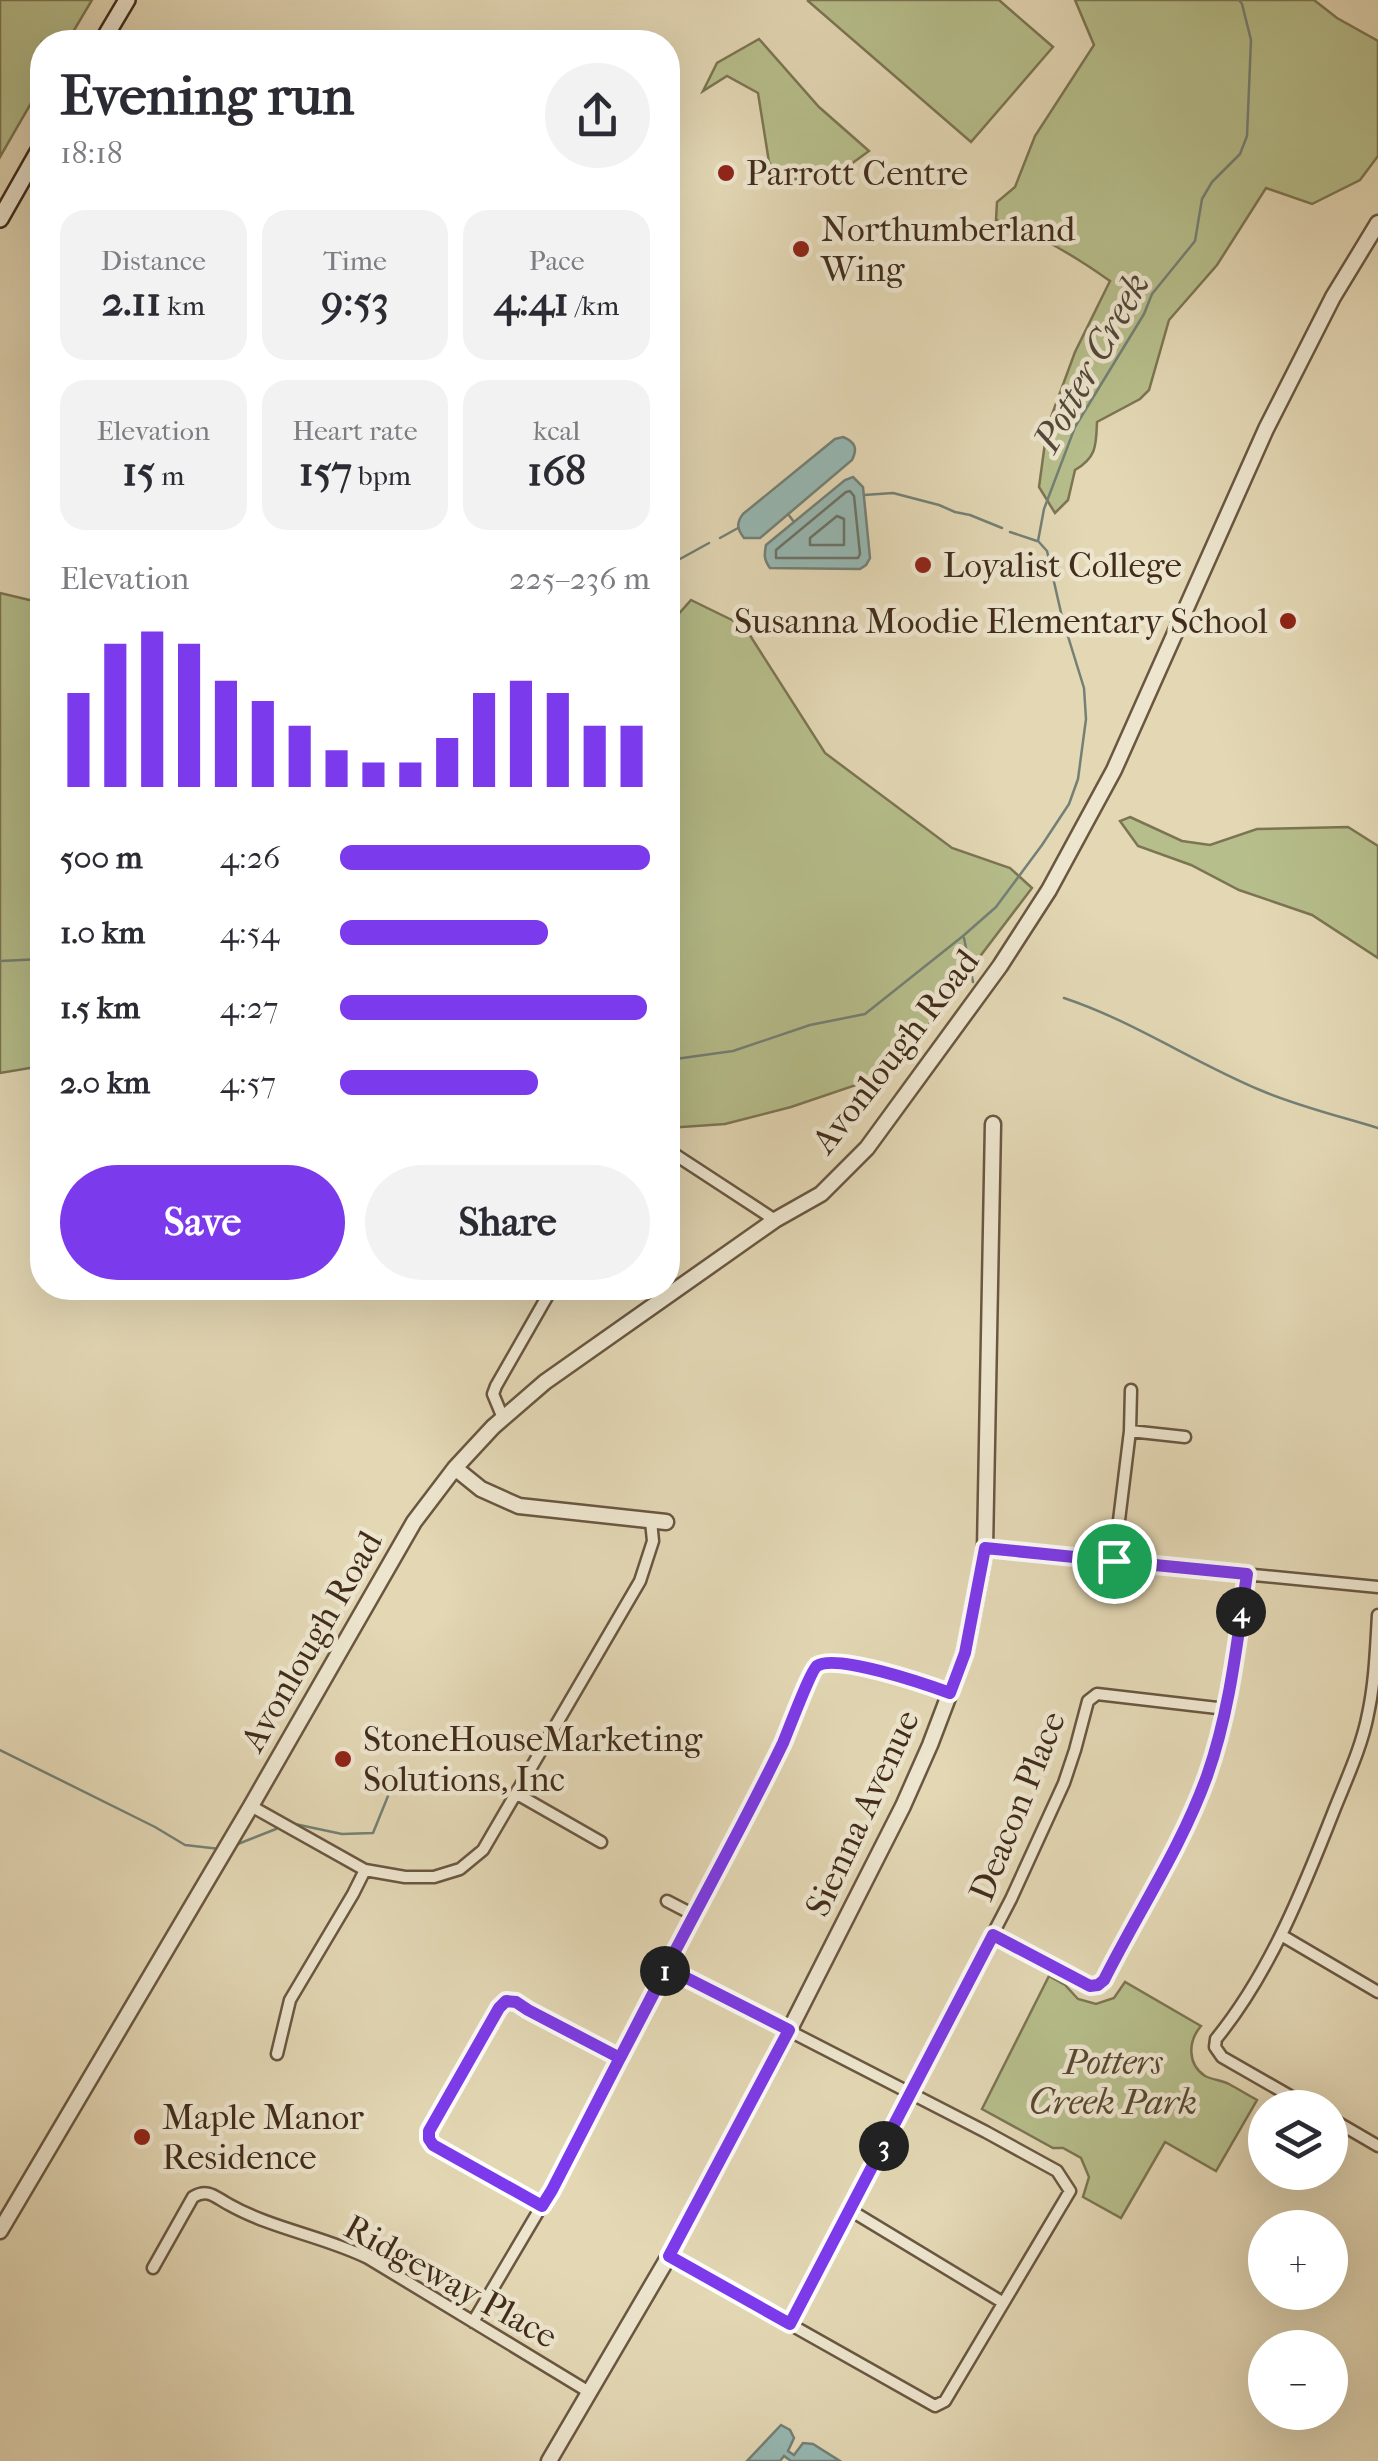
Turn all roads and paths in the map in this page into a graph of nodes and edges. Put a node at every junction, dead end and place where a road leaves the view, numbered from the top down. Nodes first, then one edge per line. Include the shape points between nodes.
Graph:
1 (126, 0) edge
2 (109, 30) edge
3 (30, 167) edge
4 (0, 219) edge
5 (1378, 223) edge
6 (993, 1124) dead end
7 (680, 1158) edge
8 (775, 1220) junction
9 (680, 1287) edge
10 (545, 1300) edge
11 (661, 1300) edge
12 (1131, 1390) dead end
13 (503, 1418) junction
14 (1130, 1432) junction
15 (1185, 1437) dead end
16 (455, 1468) junction
17 (658, 1522) joint
18 (985, 1548) junction
19 (1114, 1561) junction
20 (1247, 1574) junction
21 (1378, 1586) edge
22 (1378, 1615) edge
23 (950, 1693) junction
24 (1226, 1709) junction
25 (1373, 1717) edge
26 (517, 1794) junction
27 (251, 1806) junction
28 (601, 1842) dead end
29 (364, 1870) junction
30 (667, 1901) dead end
31 (694, 1915) junction
32 (993, 1935) junction
33 (1281, 1935) junction
34 (667, 1968) junction
35 (1378, 1992) edge
36 (789, 2030) junction
37 (277, 2054) dead end
38 (620, 2058) junction
39 (1279, 2090) edge
40 (911, 2094) junction
41 (1348, 2128) edge
42 (1378, 2146) edge
43 (542, 2206) junction
44 (850, 2210) junction
45 (0, 2231) edge
46 (669, 2256) junction
47 (153, 2268) dead end
48 (1002, 2302) junction
49 (473, 2322) junction
50 (790, 2324) junction
51 (589, 2392) junction
52 (549, 2461) edge

1 - 2 main road
3 - 4 main road
5 - 8 street, Avonlough Road via 1266,429 1114,770 1049,890 867,1148 821,1194
6 - 18 street, Sienna Avenue
7 - 8 street
8 - 9 street, Avonlough Road
10 - 13 street via 492,1394
11 - 13 street, Avonlough Road
12 - 14 street
13 - 16 street, Avonlough Road
14 - 15 street
14 - 19 street
16 - 17 street via 520,1506
16 - 27 street, Avonlough Road via 408,1532
17 - 26 street via 640,1581
18 - 19 street
18 - 23 street, Sienna Avenue via 965,1653
19 - 20 street
20 - 21 street
20 - 24 street
22 - 25 street
23 - 31 street via 868,1668 813,1668 771,1767
23 - 36 street, Sienna Avenue via 903,1806
24 - 32 street, Deacon Place via 1091,1696 1058,1796
24 - 32 street via 1186,1826 1104,1980 1090,1986
25 - 33 street
26 - 28 street
26 - 29 street via 483,1850 460,1869 434,1876
27 - 29 street
27 - 45 street, Avonlough Road
29 - 37 street via 290,2000
30 - 31 street
31 - 34 street
32 - 40 street, Deacon Place
33 - 35 street
33 - 39 street via 1215,2047 1222,2058
34 - 36 street
34 - 38 street
36 - 40 street
36 - 46 street, Sienna Avenue
38 - 43 street
38 - 43 street via 506,2001 429,2131 433,2145
40 - 44 street, Deacon Place
40 - 48 street via 1056,2171 1070,2191
41 - 42 street
43 - 49 street
44 - 48 street
44 - 50 street, Deacon Place
46 - 50 street
46 - 51 street, Sienna Avenue
47 - 49 street, Ridgeway Place via 193,2196 208,2192 250,2215 368,2258
48 - 50 street via 946,2401 935,2406
49 - 51 street, Ridgeway Place
51 - 52 street, Sienna Avenue

